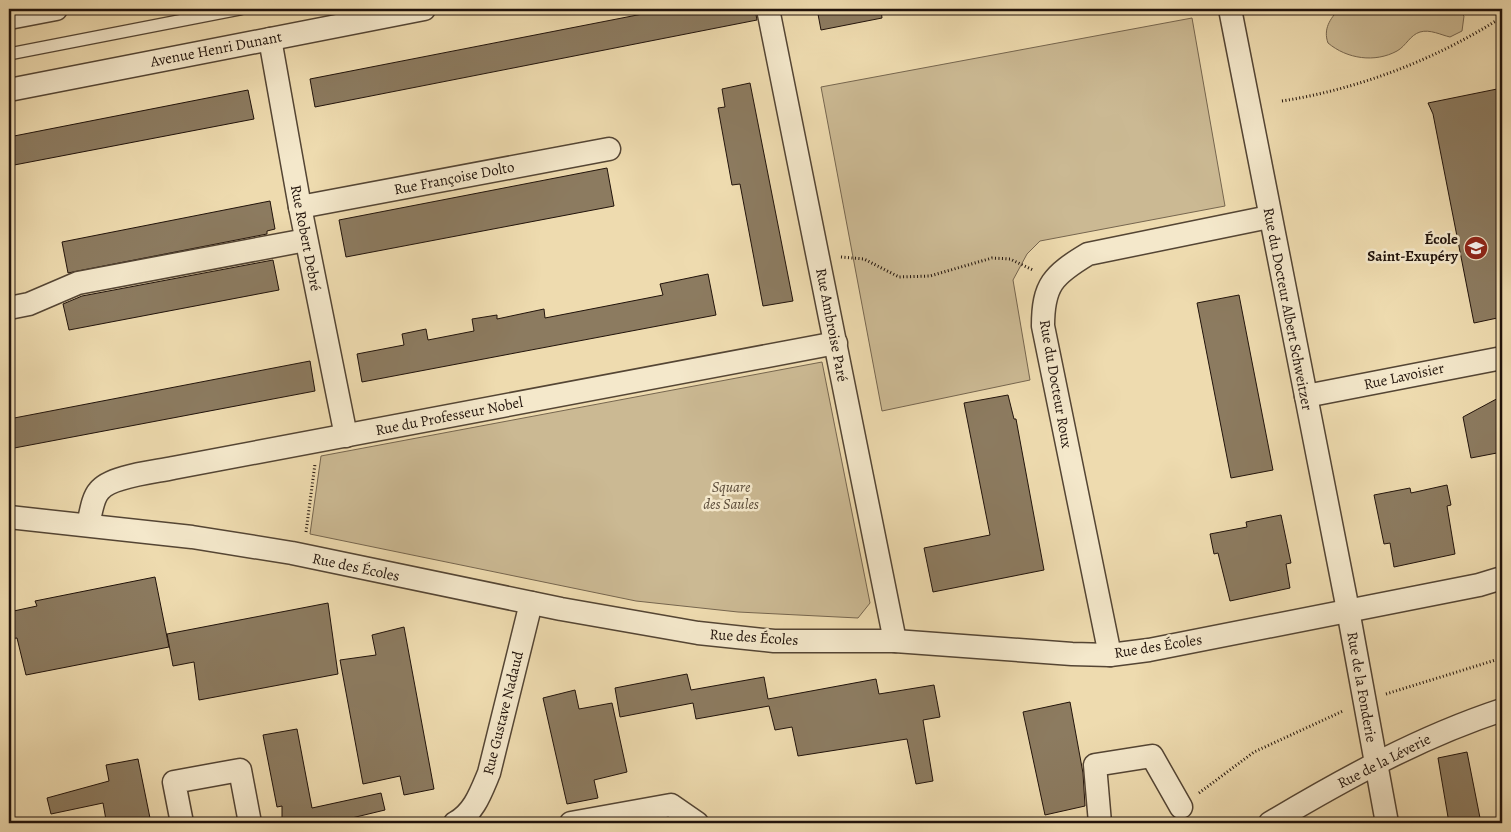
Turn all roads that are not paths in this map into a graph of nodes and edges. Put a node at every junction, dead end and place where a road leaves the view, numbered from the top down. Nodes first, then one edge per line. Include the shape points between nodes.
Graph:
1 (56, 9) edge
2 (240, 9) edge
3 (424, 9) edge
4 (768, 9) edge
5 (1230, 9) edge
6 (9, 18) edge
7 (270, 39) junction
8 (9, 54) edge
9 (9, 90) edge
10 (609, 149) dead end
11 (300, 207) junction
12 (1269, 216) junction
13 (306, 240) junction
14 (9, 308) edge
15 (836, 343) junction
16 (1502, 358) edge
17 (1306, 396) junction
18 (346, 436) junction
19 (9, 517) edge
20 (88, 524) junction
21 (1502, 578) edge
22 (531, 603) junction
23 (1348, 610) junction
24 (895, 641) junction
25 (1110, 655) junction
26 (1502, 710) edge
27 (1375, 763) junction
28 (1181, 807) road end
29 (466, 821) edge
30 (182, 823) edge
31 (250, 823) edge
32 (571, 823) edge
33 (697, 823) edge
34 (1100, 823) edge
35 (1270, 823) edge
36 (1387, 823) edge

1 - 6 street
2 - 8 lane
3 - 7 street, Avenue Henri Dunant
4 - 15 street, Rue Ambroise Paré
5 - 12 street, Rue du Docteur Albert Schweitzer
7 - 9 street, Avenue Henri Dunant
7 - 11 street, Rue Robert Debré
10 - 11 street, Rue Françoise Dolto
11 - 13 street, Rue Robert Debré
12 - 17 street, Rue du Docteur Albert Schweitzer
12 - 25 street, Rue du Docteur Roux via 1088,254 1053,280 1043,301 1043,326
13 - 14 street via 78,283 29,304
13 - 18 street, Rue Robert Debré
15 - 18 street, Rue du Professeur Nobel
15 - 24 street, Rue Ambroise Paré
16 - 17 street, Rue Lavoisier
17 - 23 street, Rue du Docteur Albert Schweitzer
18 - 20 street, Rue du Professeur Nobel via 109,482 99,491
19 - 20 street, Rue des Écoles
20 - 22 street, Rue des Écoles via 192,537 324,560
21 - 23 street, Rue des Écoles via 1479,586
22 - 24 street, Rue des Écoles via 698,633 774,641
22 - 29 street, Rue Gustave Nadaud via 489,773
23 - 25 street, Rue des Écoles
23 - 27 street, Rue de la Fonderie
24 - 25 street, Rue des Écoles
26 - 27 street, Rue de la Léverie via 1451,728
27 - 35 street, Rue de la Léverie
27 - 36 street, Rue de la Fonderie
28 - 34 street via 1152,756 1095,766
30 - 31 street via 174,782 240,770
32 - 33 street via 671,805

